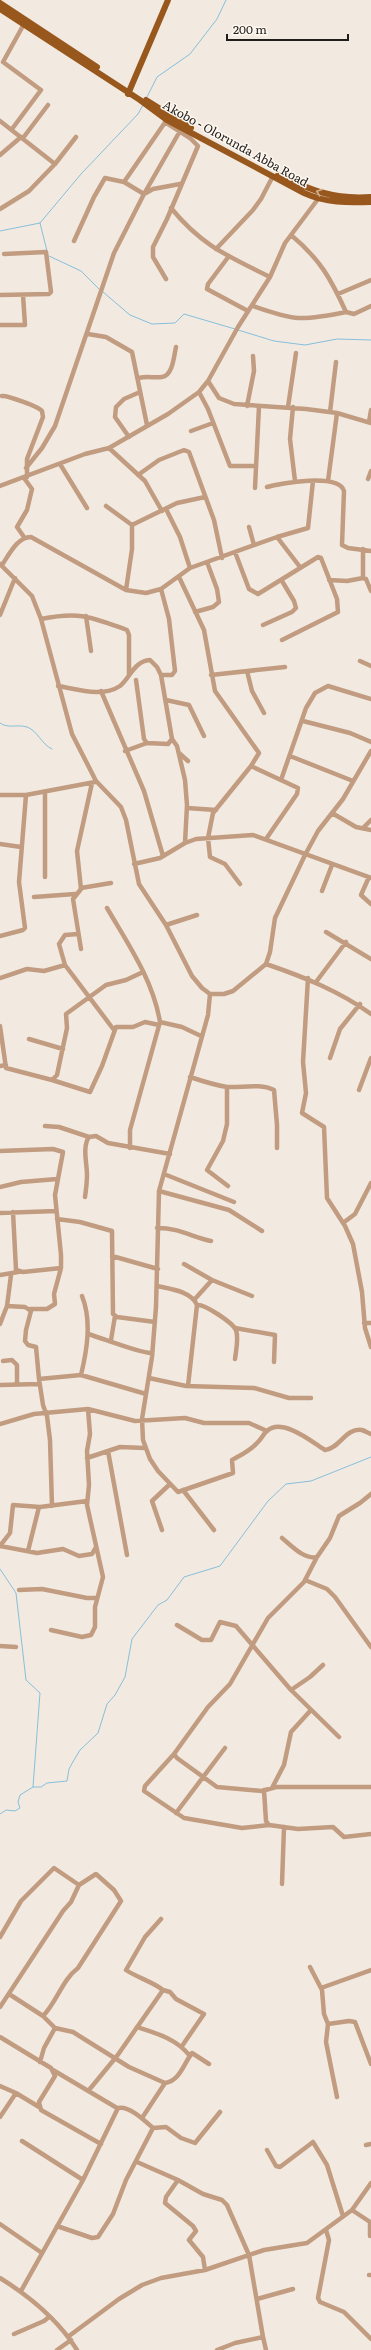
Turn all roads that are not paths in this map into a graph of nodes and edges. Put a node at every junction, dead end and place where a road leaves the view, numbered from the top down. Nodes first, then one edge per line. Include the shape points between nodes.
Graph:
1 (164, 0) edge
2 (168, 0) edge
3 (0, 3) edge
4 (0, 9) edge
5 (24, 24) junction
6 (128, 91) junction
7 (148, 103) junction
8 (48, 105) dead end
9 (0, 121) edge
10 (166, 121) junction
11 (12, 129) junction
12 (180, 131) junction
13 (22, 137) junction
14 (76, 137) dead end
15 (0, 155) edge
16 (55, 164) junction
17 (273, 176) junction
18 (124, 182) junction
19 (180, 184) junction
20 (292, 184) junction
21 (144, 194) junction
22 (371, 197) edge
23 (318, 200) junction
24 (371, 202) edge
25 (172, 208) junction
26 (0, 209) edge
27 (292, 236) junction
28 (74, 240) dead end
29 (216, 249) junction
30 (4, 254) dead end
31 (229, 256) junction
32 (270, 277) junction
33 (166, 279) dead end
34 (371, 280) edge
35 (338, 294) junction
36 (23, 295) junction
37 (0, 296) edge
38 (253, 306) junction
39 (371, 306) edge
40 (248, 311) junction
41 (346, 312) junction
42 (0, 325) edge
43 (88, 334) junction
44 (176, 347) dead end
45 (296, 353) dead end
46 (252, 356) dead end
47 (336, 362) dead end
48 (139, 378) junction
49 (208, 381) junction
50 (140, 392) junction
51 (199, 392) junction
52 (2, 396) dead end
53 (246, 406) junction
54 (259, 406) junction
55 (291, 407) junction
56 (371, 410) edge
57 (330, 412) junction
58 (336, 413) junction
59 (370, 422) edge
60 (213, 423) junction
61 (147, 425) junction
62 (191, 432) dead end
63 (129, 437) junction
64 (109, 448) junction
65 (60, 464) junction
66 (256, 466) junction
67 (26, 468) junction
68 (371, 471) edge
69 (138, 475) junction
70 (25, 478) junction
71 (368, 479) dead end
72 (295, 481) junction
73 (313, 481) junction
74 (328, 481) junction
75 (0, 486) edge
76 (267, 487) dead end
77 (255, 488) dead end
78 (205, 497) junction
79 (106, 506) dead end
80 (87, 508) dead end
81 (164, 510) junction
82 (132, 525) junction
83 (249, 527) dead end
84 (24, 537) junction
85 (277, 537) junction
86 (254, 545) junction
87 (363, 550) junction
88 (371, 551) edge
89 (235, 552) junction
90 (222, 558) junction
91 (206, 562) junction
92 (1, 564) edge
93 (300, 567) junction
94 (190, 568) junction
95 (179, 577) junction
96 (15, 578) junction
97 (367, 579) edge
98 (282, 580) junction
99 (329, 580) junction
100 (161, 589) junction
101 (126, 590) junction
102 (371, 591) edge
103 (195, 612) junction
104 (0, 615) edge
105 (86, 616) junction
106 (41, 620) junction
107 (263, 625) dead end
108 (282, 640) dead end
109 (90, 651) dead end
110 (360, 661) dead end
111 (371, 666) edge
112 (285, 667) dead end
113 (247, 671) junction
114 (130, 672) junction
115 (211, 675) junction
116 (161, 676) junction
117 (136, 680) dead end
118 (58, 686) junction
119 (101, 692) junction
120 (371, 699) edge
121 (166, 700) junction
122 (264, 713) dead end
123 (302, 721) junction
124 (204, 736) dead end
125 (172, 739) junction
126 (371, 742) edge
127 (147, 743) junction
128 (125, 751) junction
129 (371, 751) edge
130 (179, 753) junction
131 (290, 756) junction
132 (188, 761) dead end
133 (251, 766) junction
134 (281, 780) junction
135 (353, 781) junction
136 (94, 782) junction
137 (45, 792) junction
138 (0, 795) edge
139 (26, 795) junction
140 (186, 808) junction
141 (216, 810) junction
142 (332, 813) junction
143 (371, 820) edge
144 (363, 828) junction
145 (371, 830) edge
146 (208, 838) junction
147 (266, 839) junction
148 (185, 843) junction
149 (0, 844) edge
150 (21, 847) junction
151 (305, 855) junction
152 (163, 856) junction
153 (134, 864) junction
154 (332, 865) junction
155 (46, 877) dead end
156 (370, 878) edge
157 (111, 883) dead end
158 (240, 884) dead end
159 (81, 888) junction
160 (322, 890) dead end
161 (75, 894) junction
162 (34, 897) dead end
163 (371, 904) edge
164 (107, 908) dead end
165 (197, 915) dead end
166 (166, 925) junction
167 (326, 932) dead end
168 (78, 934) junction
169 (0, 936) edge
170 (346, 942) junction
171 (81, 950) dead end
172 (371, 959) edge
173 (266, 964) junction
174 (65, 965) junction
175 (143, 972) junction
176 (0, 978) edge
177 (308, 978) junction
178 (316, 982) junction
179 (210, 994) junction
180 (87, 998) junction
181 (360, 1004) junction
182 (370, 1011) edge
183 (159, 1024) junction
184 (0, 1026) edge
185 (114, 1030) junction
186 (201, 1036) junction
187 (29, 1039) dead end
188 (63, 1049) junction
189 (330, 1058) dead end
190 (371, 1058) edge
191 (6, 1065) junction
192 (0, 1066) edge
193 (190, 1077) junction
194 (52, 1080) junction
195 (227, 1087) junction
196 (359, 1090) dead end
197 (45, 1126) dead end
198 (89, 1136) junction
199 (130, 1148) junction
200 (277, 1148) dead end
201 (0, 1151) edge
202 (170, 1154) junction
203 (164, 1174) junction
204 (57, 1179) junction
205 (371, 1183) edge
206 (228, 1186) dead end
207 (0, 1187) edge
208 (158, 1191) junction
209 (85, 1198) dead end
210 (234, 1202) dead end
211 (56, 1211) junction
212 (13, 1212) junction
213 (0, 1213) edge
214 (57, 1219) junction
215 (343, 1223) junction
216 (156, 1228) junction
217 (262, 1231) dead end
218 (211, 1241) dead end
219 (112, 1256) junction
220 (184, 1264) dead end
221 (61, 1268) junction
222 (158, 1269) junction
223 (18, 1272) junction
224 (0, 1275) edge
225 (11, 1275) junction
226 (212, 1280) junction
227 (157, 1286) junction
228 (82, 1296) dead end
229 (252, 1296) dead end
230 (194, 1300) junction
231 (197, 1305) junction
232 (7, 1306) junction
233 (30, 1309) junction
234 (115, 1316) junction
235 (155, 1322) junction
236 (364, 1322) junction
237 (371, 1323) edge
238 (0, 1324) edge
239 (235, 1328) junction
240 (88, 1334) junction
241 (111, 1340) junction
242 (371, 1347) edge
243 (152, 1353) junction
244 (235, 1359) dead end
245 (3, 1361) dead end
246 (274, 1362) dead end
247 (81, 1375) junction
248 (149, 1378) junction
249 (39, 1382) junction
250 (17, 1384) junction
251 (0, 1385) edge
252 (188, 1386) junction
253 (146, 1394) junction
254 (311, 1398) dead end
255 (88, 1409) junction
256 (45, 1412) junction
257 (142, 1419) junction
258 (0, 1424) edge
259 (266, 1431) junction
260 (371, 1434) edge
261 (145, 1448) junction
262 (108, 1451) junction
263 (87, 1458) junction
264 (170, 1484) junction
265 (183, 1490) junction
266 (371, 1494) edge
267 (86, 1501) junction
268 (52, 1506) junction
269 (39, 1507) junction
270 (162, 1530) dead end
271 (214, 1530) dead end
272 (282, 1538) dead end
273 (0, 1546) edge
274 (96, 1547) junction
275 (28, 1551) junction
276 (127, 1555) dead end
277 (317, 1557) junction
278 (305, 1580) junction
279 (19, 1590) dead end
280 (97, 1598) junction
281 (177, 1625) dead end
282 (51, 1630) dead end
283 (254, 1645) junction
284 (0, 1646) edge
285 (16, 1647) dead end
286 (371, 1647) edge
287 (323, 1665) dead end
288 (291, 1690) junction
289 (311, 1710) junction
290 (338, 1737) dead end
291 (224, 1748) dead end
292 (174, 1754) junction
293 (204, 1778) junction
294 (371, 1786) edge
295 (272, 1788) junction
296 (264, 1790) junction
297 (176, 1813) junction
298 (269, 1825) junction
299 (284, 1827) junction
300 (371, 1834) edge
301 (282, 1884) dead end
302 (79, 1885) junction
303 (161, 1919) dead end
304 (0, 1937) edge
305 (310, 1967) dead end
306 (371, 1970) edge
307 (321, 1988) junction
308 (163, 1990) junction
309 (9, 1994) junction
310 (0, 2007) edge
311 (43, 2016) junction
312 (328, 2024) junction
313 (137, 2027) junction
314 (55, 2028) junction
315 (0, 2037) edge
316 (182, 2046) junction
317 (190, 2056) junction
318 (116, 2057) junction
319 (40, 2062) junction
320 (209, 2064) dead end
321 (371, 2064) edge
322 (53, 2070) junction
323 (165, 2083) junction
324 (0, 2086) edge
325 (89, 2090) junction
326 (16, 2093) junction
327 (337, 2097) dead end
328 (39, 2107) junction
329 (117, 2108) junction
330 (220, 2112) dead end
331 (0, 2117) edge
332 (142, 2118) junction
333 (153, 2128) junction
334 (22, 2141) dead end
335 (101, 2144) junction
336 (267, 2150) dead end
337 (137, 2162) junction
338 (83, 2180) junction
339 (178, 2180) junction
340 (371, 2183) edge
341 (352, 2210) junction
342 (343, 2216) junction
343 (0, 2224) edge
344 (57, 2226) junction
345 (326, 2230) junction
346 (370, 2236) edge
347 (42, 2253) junction
348 (249, 2255) junction
349 (205, 2270) junction
350 (0, 2278) edge
351 (294, 2289) dead end
352 (21, 2291) junction
353 (257, 2298) junction
354 (48, 2317) junction
355 (14, 2334) dead end
356 (263, 2337) junction
357 (70, 2338) junction
358 (371, 2339) edge
359 (57, 2350) edge
360 (77, 2350) edge
361 (219, 2350) edge
362 (266, 2350) edge

1 - 6 main road
2 - 6 main road
3 - 6 main road, Akobo - Olorunda Abba Road
4 - 5 main road, Akobo - Olorunda Abba Road
5 - 6 main road, Akobo - Olorunda Abba Road
5 - 11 street via 3,62 41,90
6 - 7 main road, Akobo - Olorunda Abba Road
7 - 10 main road, Akobo - Olorunda Abba Road
7 - 20 main road, Akobo - Olorunda Abba Road
8 - 13 street
9 - 11 street
10 - 12 street
10 - 17 main road, Akobo - Olorunda Abba Road
10 - 18 street
11 - 13 street
12 - 19 street via 198,146
12 - 21 street
13 - 15 street
13 - 16 street
14 - 16 street
16 - 26 street via 29,191
17 - 20 main road, Akobo - Olorunda Abba Road
17 - 29 street via 253,210
18 - 21 street
18 - 28 street via 105,178
19 - 21 street via 153,189
19 - 25 street
22 -> 20 main road, Akobo - Olorunda Abba Road via 333,197
20 - 23 main road, Akobo - Olorunda Abba Road
21 - 43 street via 114,253
23 - 24 main road, Akobo - Olorunda Abba Road
23 - 27 street
25 - 29 street via 194,234
25 - 33 street via 153,247 153,257
27 - 32 street via 285,243
27 - 35 street via 323,266
29 - 31 street
30 - 36 street via 46,252 50,293
31 - 32 street
31 - 40 street via 207,289
32 - 38 street
34 - 35 street
35 - 41 street
36 - 37 street
36 - 42 street via 25,325
38 - 40 street
38 - 41 street via 293,319 311,319
39 - 41 street via 354,314
40 - 49 street
43 - 48 street via 106,337 132,352
43 - 67 street via 50,436
44 - 48 street via 174,361 167,375
45 - 55 street
46 - 53 street via 254,371
47 - 57 street
48 - 50 street
49 - 51 street
49 - 53 street via 220,398
50 - 61 street
50 - 63 street via 124,399 116,407 115,417
51 - 60 street
51 - 61 street via 178,408
52 - 67 street via 34,405 42,411 43,417 29,452
53 - 54 street
54 - 55 street
54 - 66 street
55 - 57 street
55 - 72 street via 290,440
56 - 59 street
57 - 58 street
58 - 59 street
58 - 74 street
60 - 62 street
60 - 66 street via 230,466
61 - 63 street
63 - 64 street
64 - 65 street
64 - 69 street
65 - 70 street
65 - 80 street
66 - 77 street
67 - 70 street
68 - 71 street
69 - 78 street via 159,460 186,450
69 - 81 street
70 - 75 street
70 - 84 street via 32,489 27,510 17,527
72 - 73 street
72 - 76 street
73 - 74 street
73 - 85 street via 308,528
74 - 87 street via 341,486 344,491 342,545
78 - 81 street via 177,503
78 - 90 street via 214,520
79 - 82 street
81 - 82 street
81 - 94 street via 180,537
82 - 101 street via 132,555
83 - 86 street
84 - 92 street
84 - 101 street via 31,537
85 - 86 street
85 - 93 street
86 - 89 street
87 - 88 street
87 - 97 street
89 - 90 street
89 - 98 street via 251,592 262,594
90 - 91 street
91 - 94 street
91 - 103 street via 217,589 219,602 214,607
92 - 96 street
93 - 98 street
93 - 99 street via 320,556
94 - 95 street
95 - 100 street
95 - 103 street
96 - 104 street
96 - 106 street via 32,596
97 - 99 street
97 - 102 street
98 - 107 street via 296,608
99 - 108 street via 337,599 336,613
100 - 101 street via 146,593
100 - 116 street via 169,619 175,671 172,675
103 - 115 street via 205,637
105 - 106 street via 70,614
105 - 109 street
105 - 114 street via 129,632
106 - 118 street
110 - 111 street
112 - 113 street
113 - 115 street
113 - 122 street via 252,691
114 - 116 street via 139,664 150,660
114 - 119 street via 120,685
115 - 133 street via 215,691 259,753
116 - 121 street
117 - 127 street via 144,738
118 - 119 street
118 - 136 street via 72,734
119 - 128 street
120 - 123 street via 328,686 314,693
121 - 124 street via 189,705
121 - 125 street
123 - 126 street via 350,733
123 - 131 street
125 - 127 street via 168,744
125 - 130 street
127 - 128 street
128 - 152 street via 144,791
129 - 135 street
130 - 132 street
130 - 140 street via 185,780
131 - 134 street
131 - 135 street
133 - 134 street
133 - 141 street
134 - 147 street via 295,784 299,790
135 - 142 street
136 - 137 street
136 - 153 street via 121,807 131,839
136 - 159 street via 77,851
137 - 139 street
137 - 155 street
138 - 139 street
139 - 150 street
140 - 141 street
140 - 148 street
141 - 146 street via 212,815
142 - 144 street
142 - 151 street via 318,831
143 - 144 street
144 - 145 street
146 - 147 street via 248,835
146 - 148 street
146 - 158 street via 210,857 226,864
147 - 151 street
148 - 152 street
149 - 150 street
150 - 169 street via 19,882 25,928
151 - 154 street
151 - 173 street via 275,918
152 - 153 street
153 - 166 street via 139,884
154 - 156 street
154 - 160 street
156 - 163 street via 361,895
157 - 159 street
159 - 161 street
161 - 162 street
161 - 168 street via 72,899
164 - 175 street
165 - 166 street
166 - 179 street via 192,976
167 - 170 street
168 - 171 street
168 - 174 street via 65,935 59,944
170 - 172 street
170 - 178 street
173 - 177 street
173 - 179 street via 233,991
174 - 176 street via 44,971 27,969
174 - 180 street
175 - 180 street via 126,980 106,984
175 - 183 street via 157,1007
177 - 178 street
177 - 215 street via 303,1062 306,1093 302,1112 324,1127 327,1198
178 - 181 street
179 - 186 street via 208,1015
180 - 185 street
180 - 188 street via 66,1014 67,1028
181 - 182 street
181 - 189 street via 340,1029
183 - 185 street via 142,1022 129,1028 118,1026
183 - 186 street via 182,1026
183 - 199 street via 130,1130
184 - 191 street
185 - 194 street via 90,1092
186 - 193 street
187 - 188 street
188 - 194 street via 57,1075
190 - 196 street
191 - 192 street
191 - 194 street via 8,1069
193 - 195 street
193 - 202 street
195 - 200 street via 265,1087 274,1090
195 - 206 street via 227,1124 223,1141 207,1170
197 - 198 street via 59,1127
198 - 199 street
198 - 209 street via 85,1156
199 - 202 street
201 - 204 street via 60,1150 62,1154
202 - 203 street
203 - 208 street
203 - 210 street
204 - 207 street via 21,1182
204 - 211 street
205 - 215 street via 357,1212
208 - 216 street
208 - 217 street via 229,1210
211 - 212 street
211 - 214 street
212 - 213 street
212 - 223 street
214 - 219 street via 112,1231
214 - 221 street via 61,1243
215 - 236 street via 349,1233 356,1257
216 - 218 street via 169,1227
216 - 222 street
219 - 222 street
219 - 234 street via 112,1310
220 - 226 street
221 - 223 street
221 - 233 street via 54,1294 55,1304 47,1309
222 - 227 street
223 - 225 street
224 - 225 street
225 - 232 street
226 - 229 street
226 - 230 street
227 - 230 street via 180,1292
227 - 235 street
228 - 240 street
230 - 231 street
231 - 239 street via 207,1308
231 - 252 street
232 - 233 street
232 - 238 street
233 - 249 street via 26,1341 28,1345 36,1347
234 - 235 street
234 - 241 street
235 - 243 street
236 - 237 street
236 - 242 street
239 - 244 street
239 - 246 street via 275,1335
240 - 241 street
240 - 247 street
241 - 243 street via 142,1353
243 - 248 street
245 - 250 street via 12,1360 17,1365
247 - 249 street
247 - 253 street
248 - 252 street
248 - 253 street
249 - 250 street
249 - 256 street
250 - 251 street
252 - 254 street via 252,1388 289,1398
253 - 257 street
255 - 256 street
255 - 257 street via 127,1420
255 - 263 street via 90,1434
256 - 258 street
256 - 268 street via 48,1416 50,1440
257 - 259 street via 179,1418 204,1423 245,1423
257 - 261 street
259 - 260 street via 276,1428 290,1429 325,1450 355,1431 361,1430
259 - 265 street via 254,1446 232,1460 233,1473
261 - 262 street via 123,1446
261 - 264 street via 154,1466
262 - 263 street
262 - 276 street
263 - 267 street via 89,1485
264 - 265 street via 178,1492
264 - 270 street via 152,1501
265 - 271 street
266 - 277 street via 339,1516 330,1538
267 - 268 street
267 - 274 street
268 - 269 street
269 - 273 street via 13,1505 10,1533
269 - 275 street
272 - 277 street via 310,1558
273 - 275 street
274 - 275 street via 92,1554 82,1557 63,1549
274 - 280 street via 102,1577
277 - 278 street
278 - 283 street via 268,1618
278 - 286 street via 327,1589
279 - 280 street via 42,1589
280 - 282 street via 94,1608 95,1627 91,1635 82,1637
281 - 283 street via 204,1641 211,1640 220,1622 228,1622 236,1626
283 - 288 street
283 - 292 street via 230,1684 208,1707
284 - 285 street
287 - 288 street
288 - 289 street
289 - 290 street
289 - 295 street via 291,1732 284,1765
291 - 293 street
292 - 293 street
292 - 297 street via 144,1788 148,1795
293 - 296 street via 218,1787
293 - 297 street
294 - 295 street
295 - 296 street
296 - 298 street via 266,1821
297 - 298 street via 184,1818 242,1828
298 - 299 street
299 - 300 street via 333,1827 344,1837
299 - 301 street
302 - 304 street via 56,1868 52,1868 21,1900
302 - 309 street via 71,1902 62,1911
302 - 311 street via 96,1874 114,1890 121,1901 55,2002
303 - 308 street via 145,1937 126,1970 136,1977 153,1982
305 - 307 street
306 - 307 street
307 - 312 street via 324,2014
308 - 313 street
308 - 316 street via 204,2014
309 - 310 street
309 - 311 street
311 - 314 street
312 - 321 street via 355,2022
312 - 327 street via 326,2042
313 - 316 street via 155,2032
313 - 318 street
314 - 318 street via 73,2032
314 - 319 street
315 - 319 street
316 - 317 street
317 - 320 street via 198,2055
317 - 323 street via 176,2077
318 - 323 street via 129,2067
318 - 325 street
319 - 322 street
322 - 325 street
322 - 328 street via 54,2076 45,2090
323 - 332 street
324 - 326 street
325 - 329 street
326 - 328 street
326 - 331 street
328 - 335 street
329 - 332 street via 123,2107
329 - 335 street
330 - 333 street via 195,2143 181,2138 166,2126
332 - 333 street
333 - 337 street
334 - 338 street
335 - 338 street
336 - 342 street via 276,2166 280,2167 310,2142 316,2144 327,2165
337 - 339 street
337 - 344 street via 126,2180 113,2214 98,2237 92,2238
338 - 344 street
339 - 348 street via 203,2194 222,2200 227,2205
339 - 349 street via 166,2197 165,2203 196,2231 189,2240 203,2257
340 - 341 street
341 - 342 street
341 - 346 street via 370,2222
342 - 345 street
343 - 347 street
344 - 347 street
345 - 348 street via 302,2244
345 - 358 street via 330,2240 318,2298 320,2302 344,2312
347 - 352 street
348 - 349 street
348 - 353 street
349 - 357 street via 161,2278 134,2289
350 - 352 street
351 - 353 street
352 - 354 street
353 - 356 street
354 - 355 street
354 - 357 street
356 - 361 street
356 - 362 street
357 - 359 street
357 - 360 street

